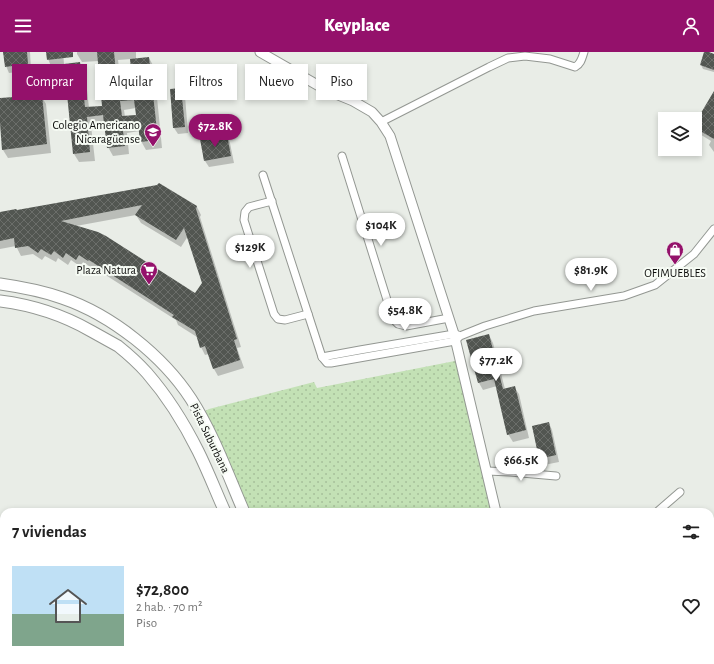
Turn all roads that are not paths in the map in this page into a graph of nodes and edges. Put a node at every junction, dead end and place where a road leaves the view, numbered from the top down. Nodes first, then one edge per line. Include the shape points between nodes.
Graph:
1 (261, 52) edge
2 (584, 52) edge
3 (381, 122) junction
4 (342, 156) dead end
5 (263, 175) dead end
6 (272, 201) junction
7 (714, 229) edge
8 (0, 284) edge
9 (0, 301) edge
10 (308, 314) junction
11 (449, 318) junction
12 (456, 337) junction
13 (487, 471) junction
14 (556, 476) dead end
15 (680, 492) dead end
16 (223, 508) edge
17 (242, 508) edge
18 (495, 508) edge
19 (662, 508) edge

1 - 3 street via 326,90 372,112
2 - 3 street via 581,62 575,67 550,58 508,58
3 - 11 street via 390,136
4 - 11 street via 393,319 398,324 406,326
5 - 6 street
6 - 10 street
6 - 10 street via 249,206 244,220 274,314 278,319 285,320
7 - 12 street via 694,254 654,285 624,296 534,311
8 - 17 main road, Pista Suburbana via 40,291 87,308 113,323 152,353 191,399 210,433
9 - 16 main road, Pista Suburbana via 64,317 118,346 139,364 158,386 187,429
10 - 12 street via 322,357
11 - 12 street
12 - 13 street
13 - 14 street
13 - 18 street
15 - 19 street

